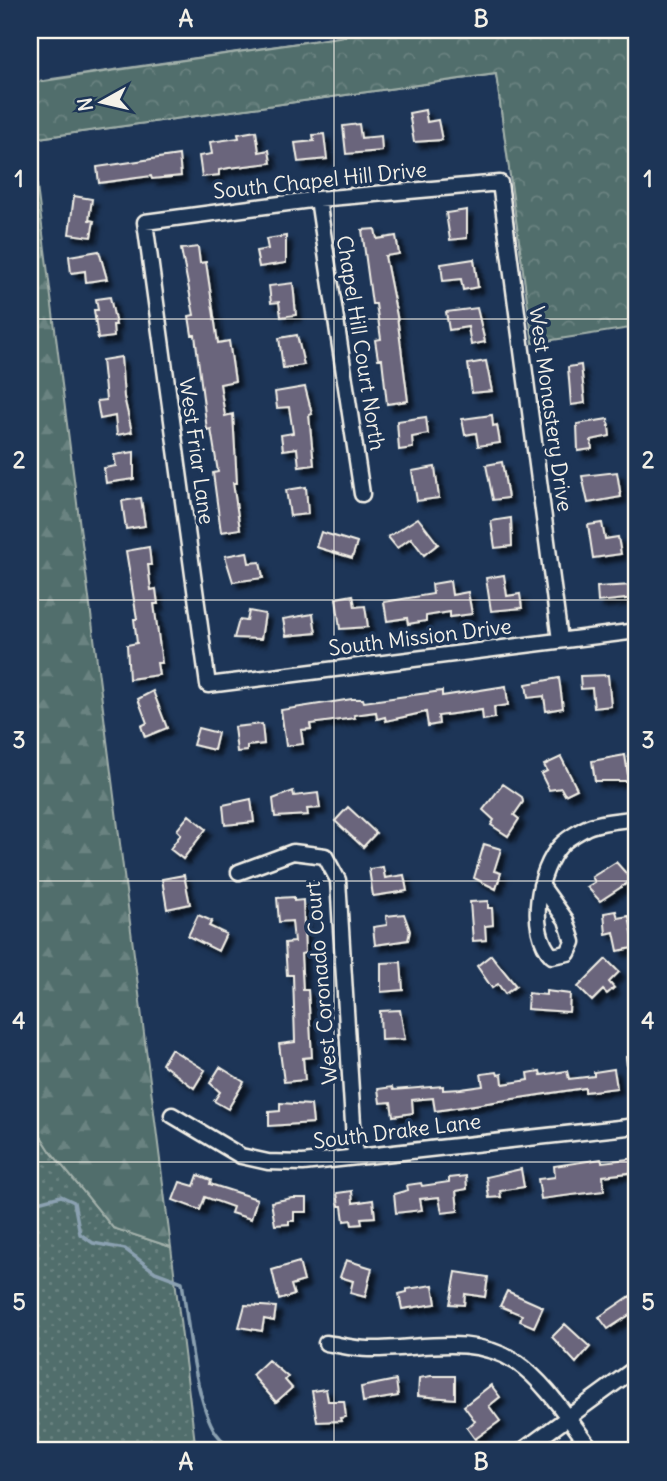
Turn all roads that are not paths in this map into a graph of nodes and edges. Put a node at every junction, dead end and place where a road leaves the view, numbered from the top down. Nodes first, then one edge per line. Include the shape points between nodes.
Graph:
1 (500, 183) joint
2 (318, 199) junction
3 (145, 222) joint
4 (362, 494) dead end
5 (637, 631) edge
6 (560, 640) junction
7 (208, 685) joint
8 (637, 818) edge
9 (239, 872) dead end
10 (541, 884) dead end
11 (172, 1115) dead end
12 (637, 1126) edge
13 (355, 1156) junction
14 (326, 1343) dead end
15 (637, 1367) edge
16 (567, 1418) junction
17 (522, 1451) edge
18 (593, 1451) edge

1 - 2 street, South Chapel Hill Drive
1 - 6 street, West Monastery Drive
2 - 3 street, South Chapel Hill Drive
2 - 4 street, Chapel Hill Court North
3 - 7 street, West Friar Lane
5 - 6 street, South Mission Drive
6 - 7 street, South Mission Drive
8 - 10 street via 586,827 561,845
9 - 13 street, West Coronado Court via 293,852 324,856 338,880
11 - 13 street, South Drake Lane via 241,1156 303,1163
12 - 13 street, South Drake Lane
14 - 16 street via 369,1349 446,1344 487,1350 515,1361 534,1377
15 - 16 street
16 - 17 street
16 - 18 street

